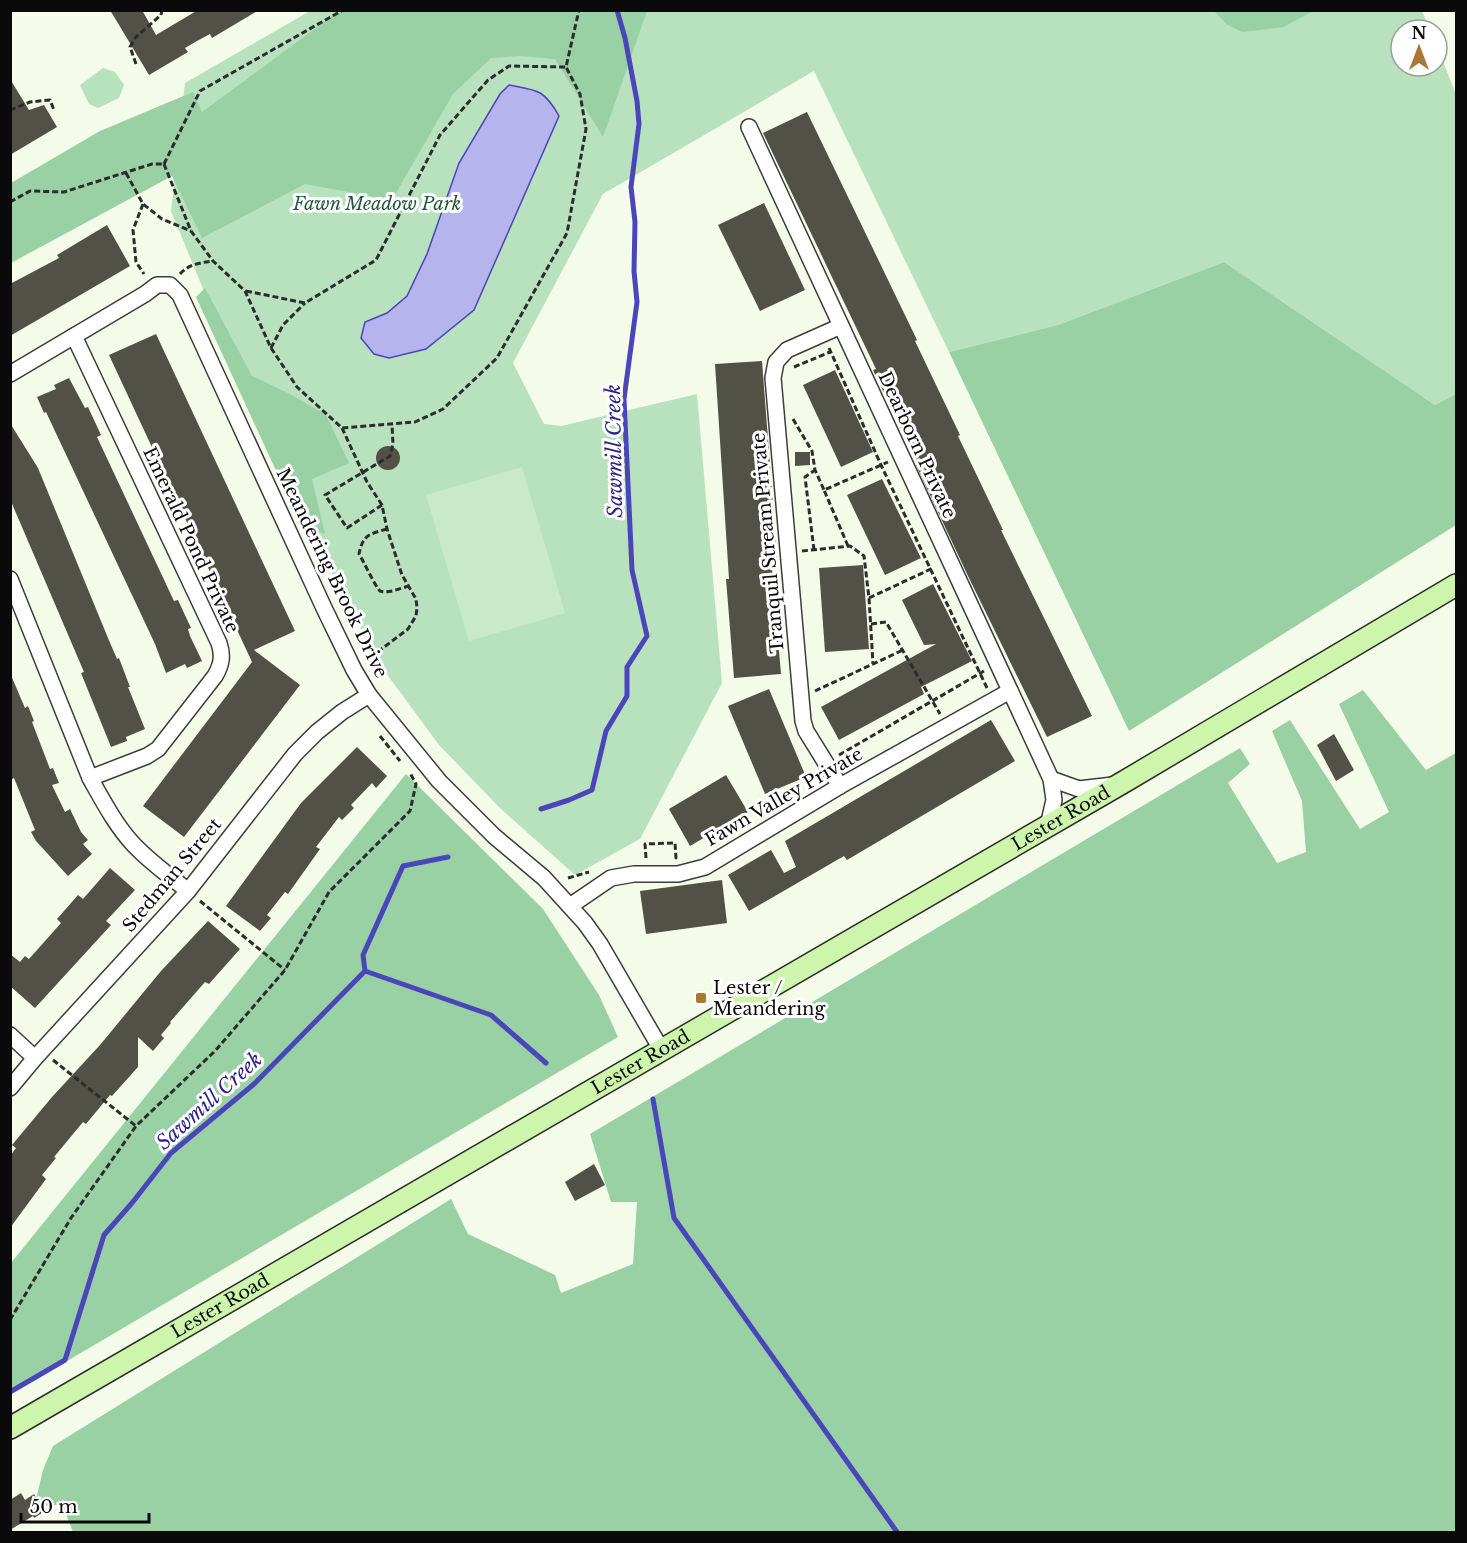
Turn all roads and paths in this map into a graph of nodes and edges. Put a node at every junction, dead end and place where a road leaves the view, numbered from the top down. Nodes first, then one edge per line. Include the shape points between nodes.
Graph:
1 (162, 10) edge
2 (343, 10) edge
3 (579, 10) edge
4 (136, 64) dead end
5 (566, 67) junction
6 (10, 110) edge
7 (54, 110) dead end
8 (749, 128) dead end
9 (164, 164) junction
10 (125, 173) junction
11 (10, 202) edge
12 (143, 204) junction
13 (192, 231) junction
14 (213, 261) junction
15 (170, 285) junction
16 (153, 289) junction
17 (245, 291) junction
18 (305, 303) junction
19 (841, 326) junction
20 (823, 334) junction
21 (74, 336) junction
22 (271, 348) junction
23 (830, 352) junction
24 (793, 367) dead end
25 (10, 374) edge
26 (789, 412) dead end
27 (392, 425) junction
28 (342, 428) junction
29 (901, 456) junction
30 (881, 465) junction
31 (815, 470) junction
32 (363, 472) junction
33 (824, 490) junction
34 (382, 505) junction
35 (387, 529) junction
36 (848, 546) junction
37 (814, 550) junction
38 (789, 552) junction
39 (950, 561) junction
40 (931, 569) junction
41 (10, 579) edge
42 (1456, 585) edge
43 (409, 586) junction
44 (869, 598) junction
45 (871, 624) junction
46 (903, 650) junction
47 (873, 664) junction
48 (997, 664) junction
49 (354, 670) junction
50 (980, 674) junction
51 (1010, 691) junction
52 (369, 694) junction
53 (801, 698) junction
54 (993, 700) junction
55 (933, 702) junction
56 (946, 726) junction
57 (379, 735) dead end
58 (827, 766) junction
59 (90, 778) junction
60 (1051, 779) junction
61 (1122, 783) junction
62 (840, 786) junction
63 (1048, 826) junction
64 (683, 856) dead end
65 (637, 859) dead end
66 (591, 871) dead end
67 (568, 878) dead end
68 (188, 891) junction
69 (570, 906) junction
70 (285, 970) junction
71 (10, 1035) edge
72 (661, 1049) junction
73 (38, 1055) junction
74 (10, 1088) edge
75 (136, 1126) junction
76 (10, 1320) edge
77 (10, 1428) edge

1 - 4 path via 130,47
2 - 9 path via 200,91
3 - 5 path
5 - 18 path via 509,66 488,80 440,135 376,260
5 - 27 path via 580,94 586,129 567,233 497,358 443,409 415,422
6 - 7 path via 50,100
8 - 19 street, Dearborn Private
9 - 10 path
9 - 13 path
10 - 11 path via 64,192 30,191
10 - 12 path
12 - 13 path via 162,219
12 - 16 path via 133,230 136,262
13 - 14 path
14 - 15 path via 186,267
14 - 17 path
15 - 16 street
15 - 49 street, Meandering Brook Drive via 180,295
16 - 21 street
17 - 18 path
17 - 22 path
18 - 22 path via 284,325
19 - 20 street, Tranquil Stream Private
19 - 29 street, Dearborn Private
20 - 23 path
20 - 38 street, Tranquil Stream Private via 787,350 776,362 773,378
21 - 25 street
21 - 59 street, Emerald Pond Private via 219,643 222,658 215,676 158,749
22 - 28 path via 297,387
23 - 24 path
23 - 30 path
26 - 31 path via 812,451
27 - 28 path
27 - 32 path via 390,456
28 - 32 path
29 - 30 path
29 - 39 street, Dearborn Private
30 - 33 path
30 - 40 path
31 - 33 path
31 - 37 path via 805,477
32 - 34 path
32 - 34 path via 325,495 347,528
33 - 36 path
34 - 35 path
35 - 43 path
35 - 43 path via 367,536 359,554 381,591
36 - 37 path
36 - 44 path via 864,556
37 - 38 path
38 - 53 street, Tranquil Stream Private
39 - 40 path
39 - 48 street, Dearborn Private
40 - 44 path
40 - 50 path
41 - 59 street
42 - 61 main road, Lester Road
43 - 49 path via 417,608 408,629
44 - 45 path
45 - 46 path via 886,622
45 - 47 path
46 - 47 path
46 - 55 path
47 - 53 path
48 - 50 path
48 - 51 street, Dearborn Private
49 - 52 street, Meandering Brook Drive
50 - 54 path
50 - 55 path
51 - 54 street, Fawn Valley Private
51 - 60 street, Dearborn Private
52 - 68 street, Stedman Street via 317,732 295,754
52 - 69 street, Meandering Brook Drive via 447,790
53 - 58 street, Tranquil Stream Private via 806,731
54 - 56 street, Fawn Valley Private
55 - 56 path
55 - 58 path via 836,757
56 - 62 street, Fawn Valley Private
57 - 70 path via 416,784 410,811 329,892
58 - 62 street, Tranquil Stream Private
59 - 68 street via 134,845
60 - 61 street via 1079,789
60 - 63 street, Dearborn Private via 1054,800
61 - 63 main road, Lester Road
62 - 69 street, Fawn Valley Private via 705,867 678,874 634,874 611,879
63 - 72 main road, Lester Road
64 - 65 path via 676,858 675,843 645,844 646,858
66 - 67 path
68 - 70 path
68 - 73 street, Stedman Street
69 - 72 street, Meandering Brook Drive via 600,944
70 - 75 path via 215,1050
71 - 73 street
72 - 77 main road, Lester Road
73 - 74 street, Stedman Street
73 - 75 path
75 - 76 path via 71,1218

